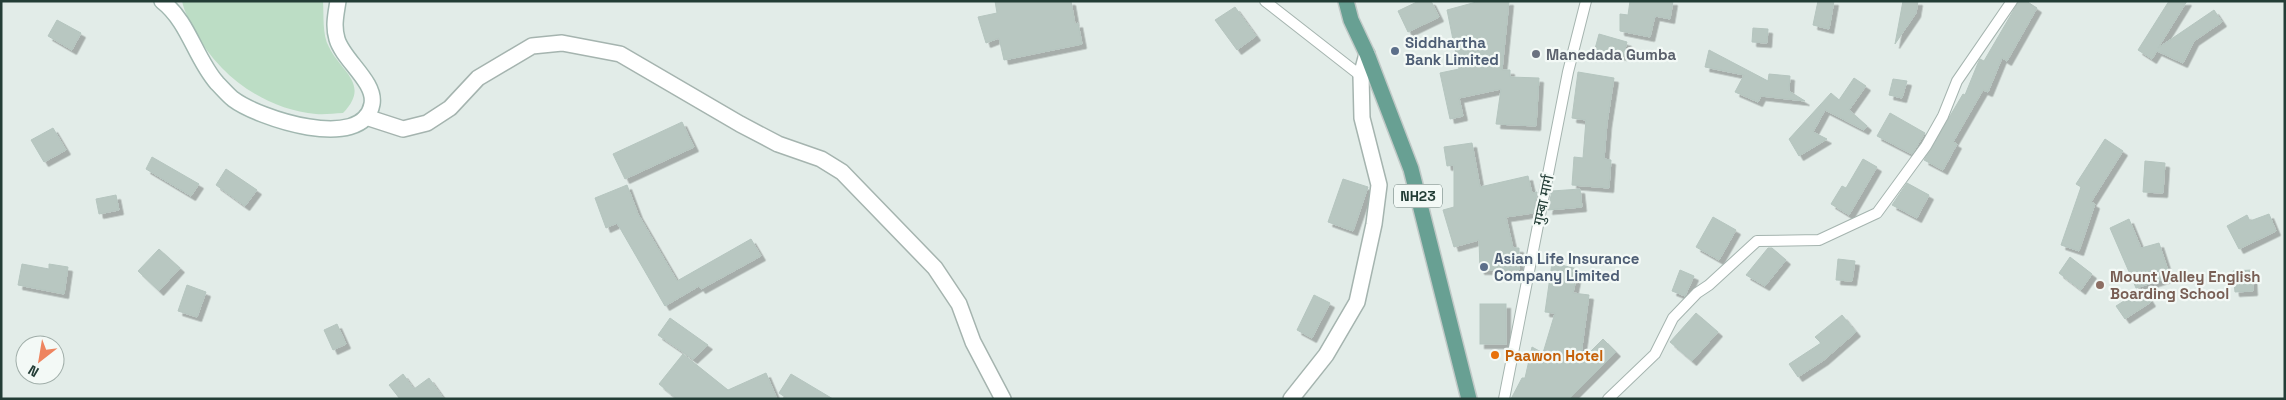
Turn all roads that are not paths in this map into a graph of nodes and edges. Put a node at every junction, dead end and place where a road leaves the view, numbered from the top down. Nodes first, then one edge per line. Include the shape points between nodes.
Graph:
1 (162, 1) edge
2 (338, 1) edge
3 (1265, 1) edge
4 (1346, 1) edge
5 (1586, 1) edge
6 (2012, 1) edge
7 (1367, 54) junction
8 (1361, 76) junction
9 (366, 117) junction
10 (1003, 399) edge
11 (1290, 399) edge
12 (1469, 399) edge
13 (1504, 399) edge
14 (1608, 399) edge

1 - 9 street via 178,17 216,81 234,100 265,115 334,131 355,126
2 - 9 street via 334,21 337,38 344,55 372,93 372,105
3 - 8 lane
4 - 7 main road, NH23
5 - 13 lane, गुम्बा मार्ग via 1568,72
6 - 14 lane via 1957,82 1926,146 1877,213 1819,240 1757,241 1696,293 1673,318 1655,354
7 - 8 street
7 - 12 main road, NH23 via 1411,169
8 - 11 street via 1362,118 1380,185 1357,302 1326,355
9 - 10 street via 403,129 427,123 450,108 478,78 532,46 562,43 620,54 740,124 778,144 821,159 842,172 935,268 959,304 973,342

